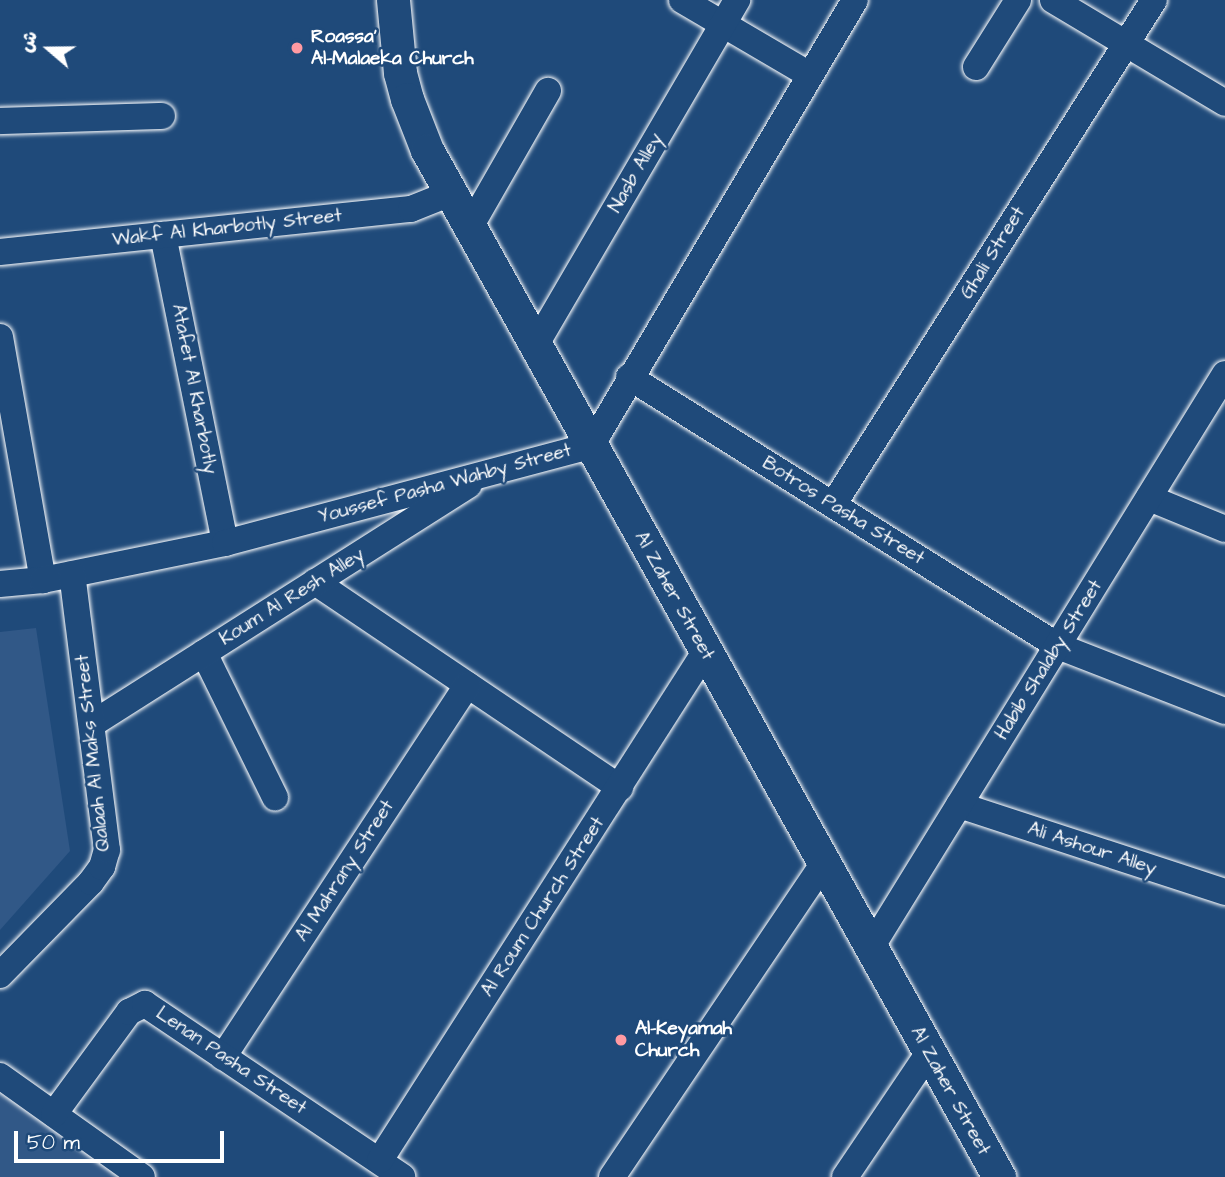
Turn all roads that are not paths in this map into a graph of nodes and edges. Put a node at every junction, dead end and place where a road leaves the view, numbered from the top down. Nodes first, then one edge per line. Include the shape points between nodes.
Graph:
1 (393, 0) edge
2 (682, 0) edge
3 (737, 0) edge
4 (855, 0) edge
5 (1018, 0) edge
6 (1053, 0) edge
7 (1154, 0) edge
8 (723, 24) junction
9 (1126, 44) junction
10 (976, 67) dead end
11 (810, 75) junction
12 (548, 91) dead end
13 (1225, 103) edge
14 (162, 116) dead end
15 (0, 121) edge
16 (451, 193) junction
17 (470, 228) junction
18 (163, 235) junction
19 (0, 252) edge
20 (0, 337) edge
21 (535, 346) junction
22 (1225, 374) edge
23 (629, 377) junction
24 (589, 443) junction
25 (492, 470) junction
26 (1149, 498) junction
27 (833, 505) junction
28 (1225, 528) edge
29 (225, 543) junction
30 (72, 574) junction
31 (43, 580) junction
32 (315, 582) junction
33 (0, 584) edge
34 (1058, 646) junction
35 (705, 652) junction
36 (204, 653) junction
37 (467, 685) junction
38 (1225, 711) edge
39 (92, 724) junction
40 (620, 788) junction
41 (275, 797) dead end
42 (959, 805) junction
43 (823, 864) junction
44 (1225, 892) edge
45 (872, 946) junction
46 (0, 975) edge
47 (928, 1054) junction
48 (223, 1057) junction
49 (0, 1076) edge
50 (54, 1114) junction
51 (380, 1160) junction
52 (142, 1177) edge
53 (402, 1177) edge
54 (612, 1177) edge
55 (845, 1177) edge
56 (999, 1177) edge

1 - 16 street, Al Zaher Street via 407,99 427,150
2 - 8 street
3 - 8 street, Nasb Alley
4 - 11 street, Youssef Pasha Wahby Street
5 - 10 street
6 - 9 street
7 - 9 street, Ghali Street
8 - 11 street
8 - 21 street, Nasb Alley
9 - 13 street
9 - 27 street, Ghali Street
11 - 23 street, Youssef Pasha Wahby Street
12 - 17 street
14 - 15 street
16 - 17 street, Al Zaher Street
16 - 18 street, Wakf Al Kharbotly Street via 411,209
17 - 21 street, Al Zaher Street
18 - 19 street, Wakf Al Kharbotly Street
18 - 29 street, Atafet Al Kharbotly
20 - 31 street
21 - 24 street, Al Zaher Street
22 - 26 street, Habib Shalaby Street
23 - 24 street, Youssef Pasha Wahby Street
23 - 27 street, Botros Pasha Street
24 - 25 street, Youssef Pasha Wahby Street
24 - 35 street, Al Zaher Street
25 - 29 street, Youssef Pasha Wahby Street
25 - 32 street, Koum Al Resh Alley
26 - 28 street
26 - 34 street, Habib Shalaby Street
27 - 34 street, Botros Pasha Street
29 - 30 street, Youssef Pasha Wahby Street
30 - 31 street, Youssef Pasha Wahby Street
30 - 39 street, Qalaah Al Maks Street
31 - 33 street, Youssef Pasha Wahby Street
32 - 36 street, Koum Al Resh Alley
32 - 37 street
34 - 38 street, Botros Pasha Street
34 - 42 street, Habib Shalaby Street
35 - 40 street, Al Roum Church Street
35 - 43 street, Al Zaher Street
36 - 39 street, Koum Al Resh Alley
36 - 41 street
37 - 40 street
37 - 48 street, Al Mahrany Street
39 - 46 street, Qalaah Al Maks Street via 107,850 102,867
40 - 51 street, Al Roum Church Street
42 - 44 street, Ali Ashour Alley
42 - 45 street, Habib Shalaby Street
43 - 45 street, Al Zaher Street
43 - 54 street
45 - 47 street, Al Zaher Street
47 - 55 street
47 - 56 street, Al Zaher Street
48 - 50 street, Lenan Pasha Street via 145,1004 129,1012
48 - 51 street, Lenan Pasha Street
49 - 50 street
50 - 52 street
51 - 53 street, Lenan Pasha Street

